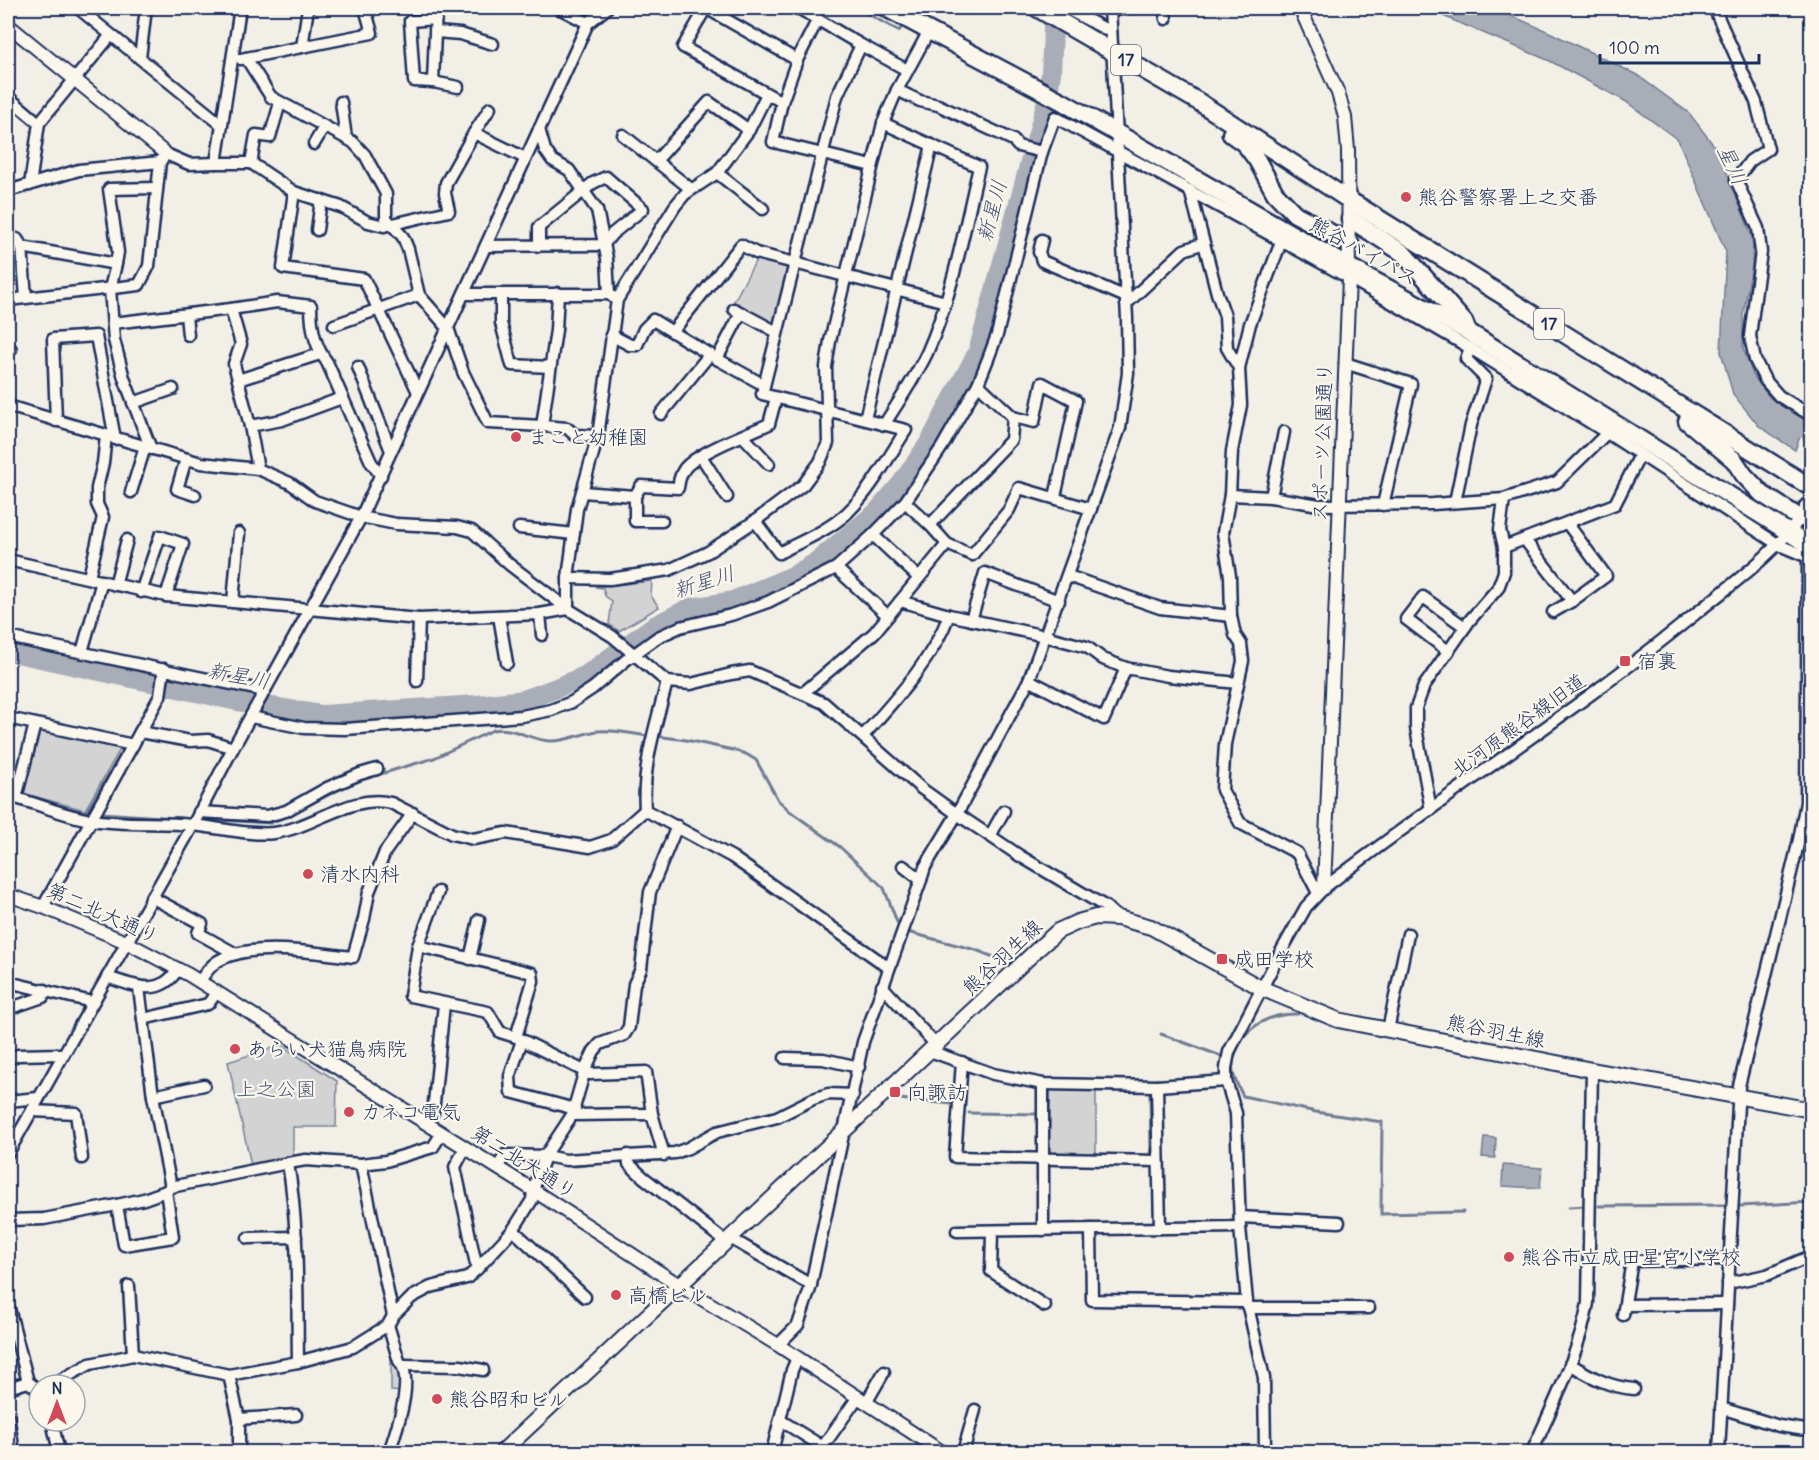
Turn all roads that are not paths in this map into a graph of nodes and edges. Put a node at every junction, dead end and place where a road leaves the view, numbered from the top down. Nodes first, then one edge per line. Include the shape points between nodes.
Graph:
1 (78, 8) edge
2 (146, 8) edge
3 (228, 8) edge
4 (240, 8) edge
5 (308, 8) edge
6 (365, 8) edge
7 (559, 8) edge
8 (607, 8) edge
9 (706, 8) edge
10 (798, 8) edge
11 (1037, 8) edge
12 (1128, 8) edge
13 (1300, 8) edge
14 (1714, 8) edge
15 (1110, 9) edge
16 (436, 13) edge
17 (899, 14) edge
18 (1065, 15) edge
19 (818, 19) junction
20 (588, 23) junction
21 (8, 25) edge
22 (929, 31) junction
23 (436, 32) junction
24 (1111, 32) junction
25 (111, 35) junction
26 (493, 44) dead end
27 (861, 45) junction
28 (302, 47) junction
29 (1112, 52) junction
30 (140, 58) junction
31 (246, 58) junction
32 (797, 60) junction
33 (232, 61) junction
34 (907, 69) junction
35 (75, 80) junction
36 (433, 81) junction
37 (458, 87) dead end
38 (897, 90) junction
39 (767, 94) junction
40 (8, 97) edge
41 (1189, 97) junction
42 (341, 102) dead end
43 (782, 102) junction
44 (280, 103) junction
45 (490, 108) dead end
46 (39, 123) junction
47 (883, 123) junction
48 (222, 125) junction
49 (324, 127) junction
50 (539, 129) junction
51 (749, 130) junction
52 (474, 133) junction
53 (1116, 133) junction
54 (623, 135) dead end
55 (346, 138) junction
56 (314, 144) dead end
57 (932, 145) junction
58 (1117, 151) junction
59 (1041, 152) junction
60 (822, 153) junction
61 (163, 158) junction
62 (525, 158) junction
63 (656, 161) junction
64 (216, 163) junction
65 (251, 163) junction
66 (872, 166) junction
67 (717, 173) junction
68 (30, 184) junction
69 (157, 188) junction
70 (691, 189) junction
71 (1190, 190) junction
72 (8, 191) edge
73 (294, 192) junction
74 (584, 192) junction
75 (321, 200) junction
76 (1349, 200) junction
77 (763, 209) dead end
78 (1350, 219) junction
79 (392, 225) junction
80 (317, 230) dead end
81 (1042, 240) dead end
82 (8, 241) edge
83 (1281, 242) junction
84 (1204, 243) junction
85 (1350, 243) junction
86 (603, 245) junction
87 (486, 246) junction
88 (539, 246) junction
89 (22, 247) junction
90 (794, 263) junction
91 (116, 264) junction
92 (1349, 273) junction
93 (845, 276) junction
94 (110, 289) junction
95 (896, 289) junction
96 (558, 293) junction
97 (465, 294) junction
98 (501, 294) junction
99 (419, 295) junction
100 (26, 297) junction
101 (613, 297) junction
102 (8, 300) edge
103 (1126, 300) junction
104 (946, 302) junction
105 (231, 309) junction
106 (379, 310) junction
107 (186, 315) junction
108 (113, 323) junction
109 (334, 325) dead end
110 (448, 328) junction
111 (673, 331) junction
112 (1467, 331) junction
113 (777, 332) junction
114 (188, 335) dead end
115 (611, 335) junction
116 (1470, 348) junction
117 (320, 354) junction
118 (713, 357) junction
119 (1345, 363) junction
120 (358, 367) dead end
121 (550, 367) junction
122 (1239, 368) junction
123 (238, 380) junction
124 (978, 384) junction
125 (764, 385) junction
126 (173, 389) dead end
127 (418, 392) junction
128 (1659, 393) junction
129 (342, 398) junction
130 (776, 398) junction
131 (133, 403) junction
132 (8, 406) edge
133 (828, 410) junction
134 (661, 414) dead end
135 (1812, 416) edge
136 (1013, 417) junction
137 (865, 419) junction
138 (56, 421) junction
139 (884, 424) junction
140 (250, 426) junction
141 (542, 426) junction
142 (1284, 432) dead end
143 (1607, 433) junction
144 (598, 436) junction
145 (743, 436) junction
146 (110, 437) junction
147 (148, 448) junction
148 (391, 451) junction
149 (1640, 455) junction
150 (701, 456) junction
151 (186, 459) junction
152 (769, 464) dead end
153 (258, 469) junction
154 (381, 476) junction
155 (1812, 488) edge
156 (131, 492) dead end
157 (582, 492) junction
158 (195, 495) dead end
159 (1230, 495) junction
160 (635, 496) junction
161 (727, 496) dead end
162 (1054, 497) junction
163 (1271, 497) junction
164 (1504, 499) junction
165 (905, 502) junction
166 (1455, 502) junction
167 (1339, 505) junction
168 (1383, 505) junction
169 (1091, 509) junction
170 (1808, 509) edge
171 (361, 517) junction
172 (662, 521) dead end
173 (755, 521) junction
174 (1567, 523) junction
175 (930, 525) junction
176 (519, 528) dead end
177 (239, 533) dead end
178 (574, 534) junction
179 (873, 535) junction
180 (1784, 539) junction
181 (127, 540) dead end
182 (1525, 540) junction
183 (947, 544) junction
184 (1504, 547) junction
185 (1812, 547) edge
186 (8, 560) edge
187 (836, 568) junction
188 (1068, 576) junction
189 (89, 577) junction
190 (568, 578) junction
191 (920, 578) junction
192 (102, 581) junction
193 (115, 585) junction
194 (141, 592) junction
195 (166, 596) junction
196 (900, 601) junction
197 (1059, 601) junction
198 (1572, 601) junction
199 (233, 602) junction
200 (311, 609) junction
201 (568, 609) junction
202 (1553, 612) dead end
203 (540, 614) junction
204 (949, 615) junction
205 (500, 616) junction
206 (888, 616) junction
207 (1230, 616) junction
208 (419, 619) junction
209 (971, 620) junction
210 (1465, 627) junction
211 (542, 635) dead end
212 (1045, 636) junction
213 (8, 637) edge
214 (1448, 651) junction
215 (82, 652) junction
216 (634, 655) junction
217 (507, 663) dead end
218 (1126, 668) junction
219 (164, 670) junction
220 (1029, 680) junction
221 (417, 681) dead end
222 (668, 682) junction
223 (1238, 683) junction
224 (265, 691) junction
225 (803, 693) junction
226 (251, 717) junction
227 (8, 718) edge
228 (34, 724) junction
229 (140, 732) junction
230 (863, 736) junction
231 (133, 745) junction
232 (233, 748) junction
233 (377, 769) dead end
234 (12, 798) edge
235 (645, 810) junction
236 (1431, 810) junction
237 (1004, 811) dead end
238 (199, 812) junction
239 (413, 813) junction
240 (957, 814) junction
241 (92, 818) junction
242 (193, 825) junction
243 (677, 826) junction
244 (990, 836) junction
245 (903, 866) dead end
246 (921, 880) junction
247 (1321, 891) junction
248 (438, 892) dead end
249 (8, 895) edge
250 (151, 897) junction
251 (43, 907) junction
252 (1118, 918) junction
253 (479, 920) dead end
254 (1408, 934) dead end
255 (126, 942) junction
256 (418, 946) junction
257 (236, 954) junction
258 (470, 959) junction
259 (888, 968) junction
260 (178, 969) junction
261 (107, 977) junction
262 (200, 981) junction
263 (8, 982) edge
264 (882, 986) junction
265 (139, 988) junction
266 (1261, 988) junction
267 (45, 990) junction
268 (217, 992) junction
269 (92, 1002) junction
270 (444, 1004) junction
271 (8, 1009) edge
272 (143, 1019) junction
273 (1388, 1030) junction
274 (519, 1039) junction
275 (933, 1048) junction
276 (62, 1054) junction
277 (785, 1058) dead end
278 (8, 1059) edge
279 (962, 1062) junction
280 (859, 1067) junction
281 (585, 1070) junction
282 (1592, 1070) junction
283 (1226, 1082) junction
284 (1043, 1084) junction
285 (204, 1085) dead end
286 (1156, 1086) junction
287 (853, 1095) junction
288 (153, 1096) junction
289 (1738, 1096) junction
290 (38, 1098) junction
291 (8, 1101) edge
292 (1812, 1110) edge
293 (32, 1111) junction
294 (574, 1112) junction
295 (652, 1114) junction
296 (426, 1123) junction
297 (846, 1128) junction
298 (442, 1133) junction
299 (465, 1148) junction
300 (8, 1153) edge
301 (628, 1155) junction
302 (664, 1155) junction
303 (545, 1156) junction
304 (82, 1158) dead end
305 (1043, 1159) junction
306 (1157, 1161) junction
307 (288, 1163) junction
308 (361, 1164) junction
309 (496, 1168) junction
310 (169, 1189) junction
311 (533, 1190) junction
312 (117, 1205) junction
313 (8, 1220) edge
314 (1240, 1222) junction
315 (1339, 1222) dead end
316 (1160, 1228) junction
317 (1091, 1229) junction
318 (513, 1230) junction
319 (1043, 1230) junction
320 (957, 1231) dead end
321 (992, 1231) junction
322 (248, 1238) dead end
323 (296, 1238) junction
324 (728, 1240) junction
325 (1729, 1259) junction
326 (1804, 1259) dead end
327 (477, 1269) junction
328 (1728, 1283) junction
329 (679, 1285) junction
330 (811, 1285) junction
331 (129, 1286) dead end
332 (585, 1297) dead end
333 (1727, 1304) junction
334 (8, 1305) edge
335 (1247, 1305) junction
336 (1045, 1306) dead end
337 (1369, 1308) dead end
338 (390, 1320) junction
339 (778, 1345) junction
340 (133, 1355) junction
341 (797, 1358) junction
342 (298, 1362) junction
343 (1570, 1364) junction
344 (402, 1365) junction
345 (483, 1370) dead end
346 (884, 1372) dead end
347 (73, 1373) edge
348 (229, 1376) junction
349 (27, 1378) edge
350 (27, 1382) edge
351 (8, 1388) edge
352 (1635, 1389) dead end
353 (862, 1400) junction
354 (1721, 1408) junction
355 (975, 1410) dead end
356 (296, 1415) dead end
357 (8, 1416) edge
358 (239, 1419) junction
359 (780, 1420) junction
360 (1812, 1431) edge
361 (55, 1433) edge
362 (14, 1452) edge
363 (59, 1452) edge
364 (238, 1452) edge
365 (389, 1452) edge
366 (502, 1452) edge
367 (772, 1452) edge
368 (942, 1452) edge
369 (963, 1452) edge
370 (1265, 1452) edge
371 (1532, 1452) edge
372 (1719, 1452) edge

1 - 25 street
2 - 30 street
3 - 4 street
4 - 33 street
5 - 28 street
6 - 28 street via 372,33
7 - 20 street
8 - 20 street
9 - 32 street
9 - 39 street via 683,47
10 - 19 street
11 - 18 highway, 熊谷バイパス / 17
12 - 15 street
13 - 76 street, スポーツ公園通り via 1345,117
14 - 135 street via 1756,102 1768,148 1750,161 1736,180 1758,228 1761,252 1750,336 1755,360 1779,396
15 - 24 street
16 - 23 street
16 - 36 street via 410,21 414,81
17 - 22 highway, 熊谷バイパス / 17
18 - 24 street
18 - 29 highway, 熊谷バイパス / 17
19 - 27 street
19 - 32 street
20 - 50 street
21 - 35 street
22 - 34 street
22 - 53 highway, 熊谷バイパス / 17
23 - 26 street
23 - 36 street
24 - 29 street
25 - 30 street
25 - 35 street
27 - 34 street
27 - 60 street via 837,96
28 - 31 street
29 - 41 highway, 熊谷バイパス / 17
29 - 53 street
30 - 48 street
31 - 33 street
31 - 44 street
32 - 43 street
33 - 48 street
34 - 38 street
35 - 46 street
35 - 61 street
36 - 37 street
38 - 47 street
38 - 59 street via 938,105 1013,140 1018,146
39 - 43 street
39 - 51 street
40 - 46 street
41 - 76 highway, 熊谷バイパス / 17
41 - 85 highway via 1194,109 1245,144 1275,193 1295,214
42 - 55 street
43 - 60 street via 773,142
44 - 49 street
44 - 65 street via 270,136 256,135
45 - 52 street
46 - 68 street
47 - 57 street
47 - 66 street
48 - 64 street
49 - 55 street
49 - 56 street
50 - 62 street
50 - 74 street via 552,160 569,170
51 - 63 street via 709,102
51 - 67 street
52 - 62 street
52 - 79 street via 446,183 449,211
53 - 58 street
53 - 92 highway, 熊谷バイパス / 17
54 - 63 street
55 - 79 street via 366,155 386,194 386,218
57 - 95 street
57 - 104 street via 979,167
58 - 59 street via 1054,117
58 - 71 street
58 - 103 street
59 - 124 street via 997,334
60 - 66 street
60 - 90 street
61 - 64 street via 189,164
61 - 68 street via 79,170
61 - 69 street
62 - 87 street
63 - 70 street
64 - 65 street
65 - 73 street
66 - 93 street
67 - 70 street
67 - 77 street
68 - 72 street
69 - 91 street via 109,189 118,252
69 - 94 street via 149,266 139,285
70 - 101 street via 675,206
71 - 83 street
71 - 84 street
73 - 75 street
73 - 106 street via 283,268 364,279
74 - 86 street via 597,210
74 - 86 street via 606,177 643,209
74 - 88 street via 539,227
75 - 79 street via 368,222
75 - 80 street
76 - 78 street, スポーツ公園通り
76 - 128 highway, 熊谷バイパス / 17
78 - 85 street, スポーツ公園通り
78 - 112 highway via 1403,253 1464,322
79 - 99 street via 408,249
81 - 103 street via 1042,261
82 - 89 street via 17,238
83 - 92 street
83 - 122 street via 1250,324
84 - 103 street via 1184,250
84 - 122 street via 1225,316 1227,348
85 - 92 street, スポーツ公園通り
86 - 88 street
86 - 101 street
87 - 88 street
87 - 97 street
89 - 91 street
89 - 100 street
90 - 93 street
90 - 111 street via 741,245
90 - 113 street
91 - 94 street
92 - 112 highway, 熊谷バイパス / 17
92 - 116 street
92 - 119 street, スポーツ公園通り
93 - 95 street
93 - 133 street via 826,367
94 - 100 street
94 - 108 street
95 - 104 street
95 - 137 street
96 - 98 street
96 - 101 street
96 - 121 street
97 - 98 street
97 - 110 street
98 - 121 street via 501,323 512,364
99 - 106 street
99 - 110 street
100 - 102 street
101 - 115 street
103 - 169 street via 1128,373 1120,428
104 - 139 street via 915,377
105 - 107 street
105 - 117 street via 277,302 311,306
105 - 123 street via 241,344 234,364
106 - 109 street
106 - 127 street
107 - 108 street
107 - 114 street
108 - 131 street via 114,340
110 - 127 street
110 - 141 street via 463,372 488,423
111 - 115 street via 653,320 637,345
111 - 118 street
112 - 180 highway, 熊谷バイパス / 17
113 - 118 street via 737,311
113 - 125 street
115 - 144 street
116 - 143 street
116 - 166 street via 1466,359 1486,379 1471,424
117 - 123 street
117 - 129 street
118 - 125 street
118 - 134 street
119 - 167 street, スポーツ公園通り
119 - 168 street via 1411,384
120 - 148 street
121 - 141 street
122 - 159 street via 1241,405 1232,451
123 - 140 street
124 - 136 street
124 - 165 street
125 - 130 street via 762,394
126 - 131 street
127 - 148 street
128 - 155 highway, 熊谷バイパス / 17
128 - 170 highway via 1675,412 1734,460 1762,494
129 - 140 street via 282,420
129 - 154 street
130 - 133 street
130 - 145 street via 769,424
131 - 147 street
132 - 138 street
133 - 137 street
133 - 173 street via 828,443 813,473
136 - 162 street via 1034,422 1042,383 1076,401
136 - 175 street via 1011,440
137 - 139 street
138 - 146 street
138 - 146 street via 53,339 96,336
139 - 173 street via 906,430 847,513 780,553
140 - 153 street
141 - 144 street via 567,428 575,435
142 - 163 street
143 - 149 street
143 - 164 street via 1557,482
144 - 157 street
145 - 150 street
145 - 152 street
146 - 147 street
146 - 189 street via 97,488 97,504 103,517
147 - 151 street
147 - 156 street
148 - 154 street
149 - 174 street via 1615,504
149 - 180 street
150 - 160 street via 688,464 679,477 678,488 640,486
150 - 161 street
151 - 153 street
151 - 158 street via 177,489
153 - 171 street via 290,483 315,501
154 - 171 street
157 - 160 street
157 - 178 street
159 - 163 street
159 - 207 street via 1223,533 1230,576
160 - 172 street via 635,521
162 - 169 street
162 - 183 street via 1019,488 1009,510 972,555
163 - 167 street
164 - 166 street
164 - 184 street via 1500,530
165 - 175 street
165 - 179 street
166 - 168 street
167 - 168 street
167 - 247 street, スポーツ公園通り
169 - 188 street
170 - 180 street, 北河原熊谷線旧道
171 - 200 street
171 - 201 street via 472,531
173 - 190 street via 708,552 669,570 610,579
174 - 182 street
174 - 198 street via 1606,576
175 - 183 street
176 - 178 street
177 - 199 street
178 - 190 street
179 - 187 street
179 - 191 street
180 - 185 highway, 熊谷バイパス / 17
180 - 236 street, 北河原熊谷線旧道 via 1651,650
180 - 289 street via 1808,557 1806,802
181 - 193 street
182 - 184 street
182 - 198 street
183 - 191 street
184 - 210 street via 1504,572 1498,588
186 - 189 street
187 - 206 street
187 - 216 street via 768,602 680,627
188 - 197 street
188 - 207 street via 1160,608
189 - 192 street
190 - 201 street
191 - 196 street
192 - 193 street
192 - 215 street
193 - 194 street
194 - 195 street
194 - 195 street via 160,536 183,544
195 - 199 street
196 - 204 street
196 - 206 street
197 - 209 street via 985,573
197 - 212 street
198 - 202 street
199 - 200 street
200 - 208 street
200 - 224 street
201 - 203 street
201 - 216 street via 612,636
203 - 205 street
203 - 211 street
204 - 209 street
204 - 230 street via 942,634 905,687
205 - 208 street
205 - 217 street
206 - 225 street via 874,633
207 - 223 street via 1241,644 1243,661
208 - 221 street
209 - 212 street
210 - 214 street
210 - 214 street via 1423,597 1406,619
212 - 218 street via 1087,647
212 - 220 street
213 - 215 street
214 - 236 street via 1424,686 1416,708
215 - 219 street
216 - 222 street
216 - 226 street via 572,702 522,716 345,729 304,728
218 - 220 street via 1104,719
218 - 223 street
219 - 224 street
219 - 229 street via 160,695
220 - 240 street
222 - 225 street via 692,684 750,671
222 - 235 street via 650,746
223 - 247 street via 1225,744 1222,790 1240,823 1297,853
224 - 226 street
225 - 230 street via 824,703
226 - 232 street
227 - 228 street
228 - 231 street
228 - 234 street
229 - 231 street
229 - 232 street via 190,741 208,740
230 - 240 street via 922,789
231 - 241 street
232 - 238 street
233 - 238 street via 327,788 286,812 267,816
234 - 241 street
235 - 239 street via 611,840 590,848 506,833 473,839 452,834
235 - 243 street
236 - 247 street, 北河原熊谷線旧道
237 - 244 street
238 - 242 street
239 - 242 street via 391,803 370,800 302,827 272,833
239 - 257 street via 385,852 369,892 353,957 272,949
240 - 244 street
240 - 246 street
241 - 242 street
241 - 251 street
242 - 250 street
243 - 259 street via 732,857
243 - 281 street via 650,892 629,1028 624,1035 600,1044
244 - 252 street
245 - 246 street
246 - 259 street
247 - 266 street, 北河原熊谷線旧道 via 1296,924
248 - 256 street
249 - 251 street, 第二北大通り
250 - 255 street
250 - 257 street via 202,924 198,933
251 - 255 street, 第二北大通り
252 - 266 main road, 熊谷羽生線 via 1151,927
252 - 275 main road, 熊谷羽生線 via 1096,917 1058,931
253 - 258 street
254 - 273 street
255 - 260 street, 第二北大通り
255 - 261 street
256 - 258 street
256 - 270 street via 410,996
257 - 262 street via 219,961
258 - 274 street via 532,973
259 - 264 street
260 - 262 street, 第二北大通り
260 - 265 street via 163,986
261 - 265 street
261 - 269 street
262 - 268 street, 第二北大通り
263 - 267 street
264 - 275 street
264 - 280 street
265 - 272 street
266 - 273 main road, 熊谷羽生線 via 1329,1017
266 - 283 street, 北河原熊谷線旧道 via 1229,1052
267 - 269 street
267 - 271 street via 43,997
268 - 272 street via 208,1004
268 - 296 street, 第二北大通り
269 - 276 street
270 - 274 street via 488,1012 500,1032
270 - 296 street via 433,1113
272 - 288 street
273 - 282 main road, 熊谷羽生線
274 - 281 street
274 - 294 street via 510,1076 511,1092
275 - 279 street
275 - 297 main road, 熊谷羽生線
276 - 278 street via 18,1055
276 - 290 street
277 - 280 street via 823,1059
279 - 284 street via 993,1074
279 - 305 street via 955,1157
280 - 287 street
281 - 294 street
281 - 295 street via 590,1074 646,1072
282 - 289 main road, 熊谷羽生線
282 - 343 street via 1588,1303
283 - 286 street
283 - 314 street via 1236,1113
284 - 286 street
284 - 305 street
285 - 288 street
286 - 306 street
287 - 297 street
287 - 302 street via 828,1094 777,1117 717,1132 688,1148
288 - 310 street
289 - 292 main road, 熊谷羽生線
289 - 325 street
290 - 291 street
290 - 293 street
293 - 300 street
293 - 304 street via 76,1113
294 - 295 street
294 - 303 street
295 - 302 street
296 - 298 street, 第二北大通り
297 - 324 main road, 熊谷羽生線
297 - 330 street
298 - 299 street, 第二北大通り
298 - 308 street via 433,1147
299 - 309 street, 第二北大通り
299 - 327 street via 454,1167
301 - 302 street
301 - 303 street via 566,1160
301 - 324 street via 629,1164 643,1177
303 - 309 street via 505,1155
303 - 311 street
305 - 306 street
305 - 319 street
306 - 316 street
307 - 308 street via 306,1160
307 - 310 street
307 - 323 street
308 - 338 street
309 - 311 street, 第二北大通り
310 - 312 street
310 - 312 street via 173,1237 124,1245
311 - 318 street via 532,1200
311 - 329 street, 第二北大通り
312 - 313 street via 44,1220
314 - 315 street
314 - 316 street
314 - 335 street
316 - 317 street
317 - 319 street
317 - 335 street via 1092,1300
318 - 327 street
318 - 332 street
319 - 321 street
320 - 321 street
321 - 336 street via 991,1271
322 - 323 street
323 - 342 street
324 - 329 main road, 熊谷羽生線
324 - 330 street
325 - 328 street
325 - 333 street via 1632,1261 1624,1310
326 - 328 street via 1767,1275
327 - 338 street via 467,1278 431,1287 412,1297
328 - 333 street
329 - 339 street, 第二北大通り
329 - 366 main road, 熊谷羽生線
330 - 339 street via 798,1325
331 - 340 street
333 - 354 street
334 - 349 street
335 - 337 street
335 - 370 street via 1264,1378
338 - 342 street via 353,1347
338 - 344 street
339 - 341 street, 第二北大通り
340 - 347 street via 90,1364
340 - 348 street
341 - 353 street, 第二北大通り
341 - 359 street
342 - 348 street
343 - 352 street via 1595,1380
343 - 371 street
344 - 345 street
344 - 365 street via 403,1407
346 - 353 street
348 - 358 street
350 - 351 street
353 - 359 street via 824,1445
353 - 368 street, 第二北大通り
354 - 360 street via 1779,1426
354 - 372 street
355 - 369 street
356 - 358 street
357 - 362 street
358 - 364 street
359 - 367 street
361 - 363 street

